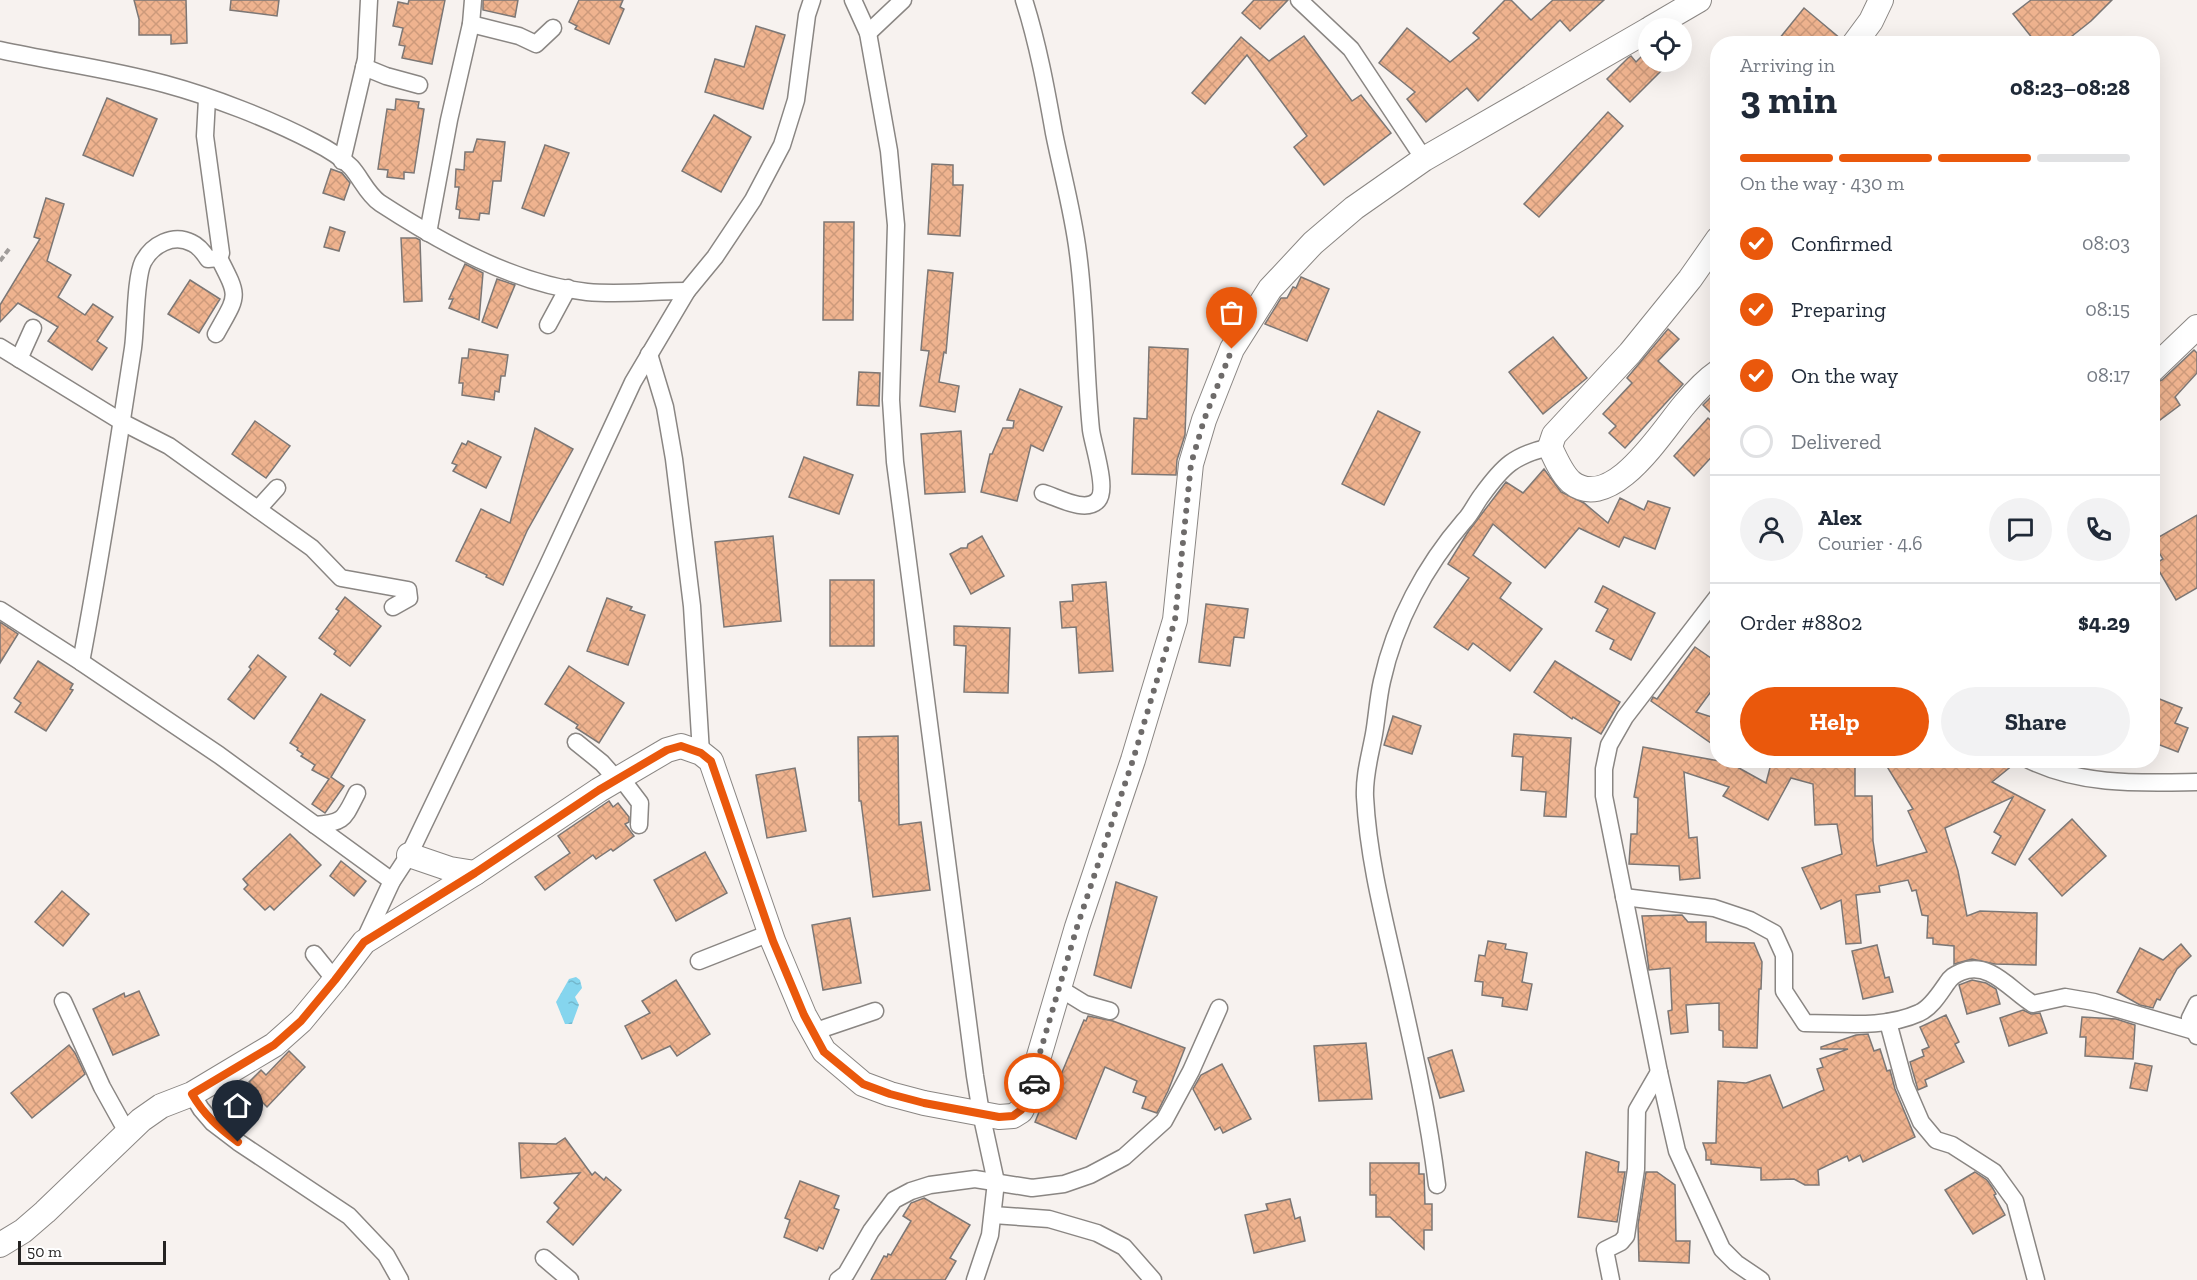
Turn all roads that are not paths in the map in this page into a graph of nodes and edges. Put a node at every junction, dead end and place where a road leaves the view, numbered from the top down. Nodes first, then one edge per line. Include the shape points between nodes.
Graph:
1 (369, 0) edge
2 (473, 0) edge
3 (812, 0) edge
4 (853, 0) edge
5 (903, 0) edge
6 (1024, 0) edge
7 (1299, 0) edge
8 (1699, 0) edge
9 (1881, 0) edge
10 (1669, 18) edge
11 (471, 24) junction
12 (553, 28) dead end
13 (868, 33) junction
14 (1638, 36) edge
15 (1860, 36) edge
16 (0, 50) edge
17 (364, 67) junction
18 (419, 85) dead end
19 (207, 99) junction
20 (1424, 159) junction
21 (342, 161) junction
22 (428, 234) junction
23 (1710, 250) edge
24 (219, 258) junction
25 (568, 288) junction
26 (687, 291) junction
27 (548, 325) dead end
28 (2197, 327) edge
29 (33, 328) dead end
30 (216, 334) dead end
31 (0, 347) edge
32 (649, 354) junction
33 (19, 359) junction
34 (2160, 362) edge
35 (1710, 378) edge
36 (122, 422) junction
37 (1550, 447) junction
38 (277, 488) dead end
39 (1043, 493) dead end
40 (258, 509) junction
41 (1710, 606) edge
42 (393, 607) dead end
43 (0, 610) edge
44 (81, 662) junction
45 (576, 742) dead end
46 (701, 753) junction
47 (2048, 768) edge
48 (619, 779) junction
49 (2197, 782) edge
50 (357, 793) dead end
51 (315, 825) junction
52 (639, 825) dead end
53 (409, 855) junction
54 (475, 873) junction
55 (392, 881) junction
56 (1624, 897) junction
57 (770, 933) junction
58 (364, 942) junction
59 (314, 954) dead end
60 (699, 961) dead end
61 (335, 980) junction
62 (1059, 988) junction
63 (63, 1001) dead end
64 (2197, 1004) edge
65 (1219, 1008) dead end
66 (875, 1011) dead end
67 (1110, 1011) dead end
68 (1888, 1022) junction
69 (813, 1032) junction
70 (2195, 1034) edge
71 (1659, 1072) junction
72 (192, 1094) junction
73 (981, 1113) junction
74 (127, 1132) junction
75 (996, 1182) junction
76 (1437, 1185) dead end
77 (993, 1215) junction
78 (0, 1245) edge
79 (544, 1258) dead end
80 (400, 1280) edge
81 (570, 1280) edge
82 (837, 1280) edge
83 (975, 1280) edge
84 (1153, 1280) edge
85 (1611, 1280) edge
86 (1761, 1280) edge
87 (2036, 1280) edge

1 - 17 street
2 - 11 street
3 - 26 street via 796,100 782,145 753,200
4 - 13 street
5 - 13 street
6 - 39 street via 1043,67 1075,231 1092,433 1102,485 1102,495 1091,505 1081,506
7 - 20 street via 1351,49
8 - 10 main road
9 - 15 main road
11 - 12 street via 536,44
11 - 22 street
13 - 73 street via 889,152 896,225 891,400 895,462
14 - 20 main road
16 - 19 street via 165,84
17 - 18 street
17 - 21 street
19 - 21 street via 315,142
19 - 24 street via 205,136
20 - 62 main road via 1354,208 1313,243 1270,289 1232,349 1191,464 1175,620
21 - 22 street via 376,200
22 - 25 street via 513,274
23 - 37 main road via 1630,353 1554,435
24 - 30 street via 236,292
24 - 36 street via 208,259 192,242 178,239 165,241 143,263
25 - 26 street via 620,294
25 - 27 street
26 - 32 street
28 - 34 main road
29 - 33 street
31 - 33 street
32 - 46 street via 665,407 674,459 692,606
32 - 53 street
33 - 36 street
35 - 37 main road via 1684,404 1642,460 1624,476 1607,484 1595,489 1571,482
36 - 40 street via 168,446
36 - 44 street
37 - 76 street via 1527,452 1504,467 1448,540 1414,593 1381,683 1366,768 1366,814 1376,882
38 - 40 street
40 - 42 street via 312,548 341,578 408,590 409,598
41 - 56 street via 1624,717 1609,745 1604,796
43 - 44 street
44 - 51 street
45 - 48 street
46 - 48 main road via 681,746 667,750
46 - 57 main road via 714,767
47 - 49 street via 2134,784
48 - 52 street via 640,803
48 - 54 main road
50 - 51 street via 345,816 336,823
51 - 55 street
53 - 54 main road
53 - 55 street
54 - 58 main road
55 - 58 street
56 - 68 street via 1714,908 1774,933 1784,955 1784,991 1804,1023
56 - 71 street
57 - 60 street
57 - 69 main road
58 - 61 main road
59 - 61 street
61 - 72 main road via 301,1021 274,1045
62 - 67 street via 1085,1004
62 - 73 main road via 1027,1102 1013,1116
63 - 74 street
64 - 70 street via 2190,1018
65 - 75 street via 1164,1121 1124,1157 1064,1184 1032,1188
66 - 69 street
68 - 70 street via 1921,1013 1951,976 1980,969 2033,1004 2065,997 2094,1002
68 - 87 street via 1905,1085 1921,1122 1936,1140 1952,1145 1994,1172 2015,1201
69 - 73 main road via 824,1052 863,1084 924,1103
71 - 85 street via 1637,1110 1636,1169 1626,1236 1605,1250
71 - 86 street via 1677,1150 1716,1237 1736,1263
72 - 74 main road via 161,1106
72 - 80 street via 213,1123 349,1216 386,1255
73 - 75 street
74 - 78 main road via 38,1218
75 - 77 street
75 - 82 street via 975,1179 930,1185 894,1200 846,1274
77 - 83 street
77 - 84 street via 1049,1219 1098,1233 1124,1247
79 - 81 street

